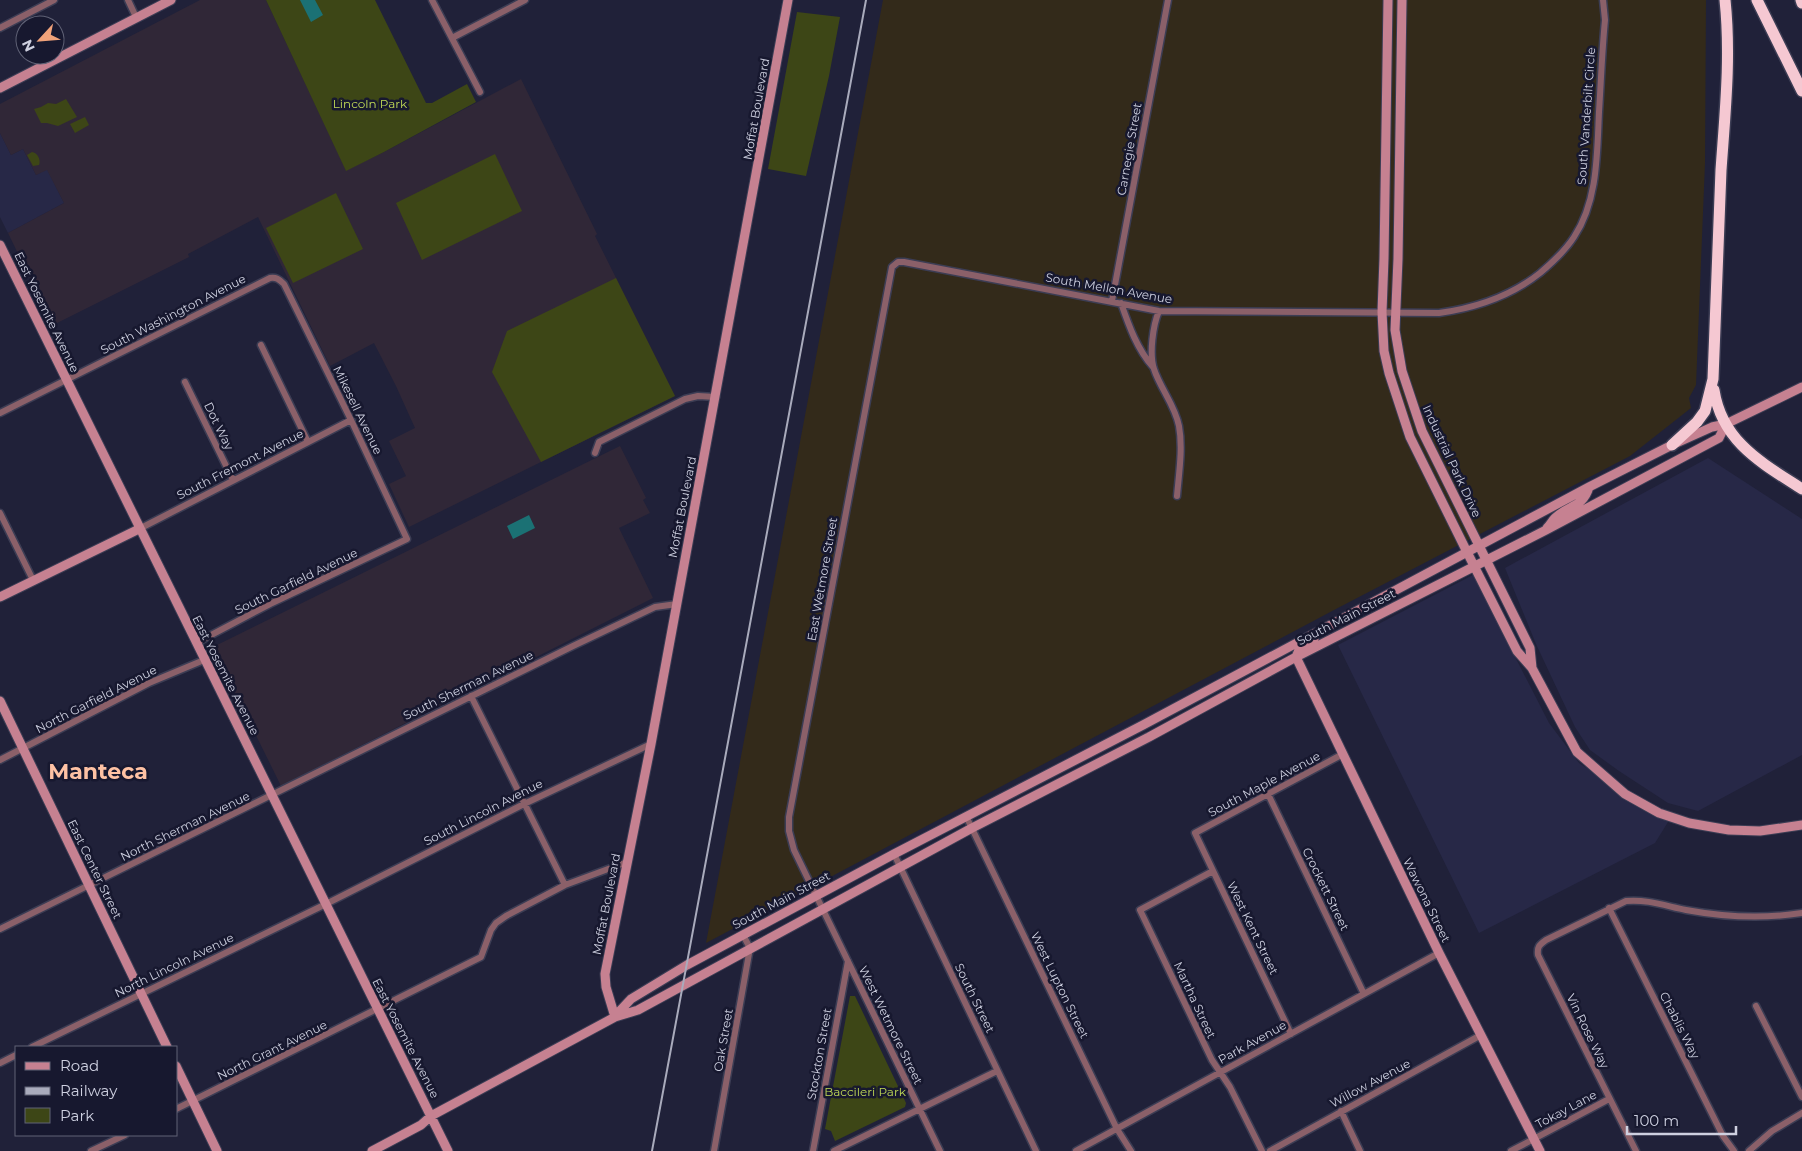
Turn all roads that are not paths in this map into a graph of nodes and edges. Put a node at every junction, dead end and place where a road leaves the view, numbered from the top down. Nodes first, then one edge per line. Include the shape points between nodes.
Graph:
1 (54, 0) edge
2 (128, 0) edge
3 (171, 0) edge
4 (432, 0) edge
5 (525, 0) edge
6 (788, 0) edge
7 (1168, 0) edge
8 (1388, 0) edge
9 (1402, 0) edge
10 (1604, 0) edge
11 (1725, 0) edge
12 (1757, 0) edge
13 (136, 18) junction
14 (0, 28) edge
15 (452, 38) junction
16 (0, 88) edge
17 (1802, 91) edge
18 (480, 92) dead end
19 (1386, 125) junction
20 (1400, 126) junction
21 (1385, 189) junction
22 (1399, 190) junction
23 (0, 245) edge
24 (910, 263) joint
25 (287, 291) joint
26 (1112, 301) junction
27 (1121, 303) junction
28 (1159, 311) junction
29 (1382, 312) junction
30 (1395, 312) junction
31 (260, 345) dead end
32 (1153, 368) junction
33 (1713, 379) junction
34 (66, 380) junction
35 (185, 382) dead end
36 (1802, 387) edge
37 (716, 397) junction
38 (0, 414) edge
39 (351, 420) junction
40 (1726, 424) junction
41 (308, 442) junction
42 (1672, 445) junction
43 (595, 454) dead end
44 (1641, 461) junction
45 (1648, 475) junction
46 (233, 480) junction
47 (1589, 487) junction
48 (1802, 489) edge
49 (1177, 496) dead end
50 (0, 513) edge
51 (139, 529) junction
52 (1546, 530) junction
53 (407, 539) joint
54 (1478, 546) junction
55 (1467, 552) junction
56 (1486, 561) junction
57 (1474, 566) junction
58 (34, 580) junction
59 (0, 597) edge
60 (676, 604) junction
61 (1328, 626) junction
62 (196, 644) junction
63 (1296, 657) junction
64 (204, 660) junction
65 (1532, 668) junction
66 (471, 696) junction
67 (0, 702) edge
68 (1143, 725) junction
69 (1149, 737) junction
70 (651, 744) junction
71 (23, 748) junction
72 (1343, 754) junction
73 (0, 760) edge
74 (1268, 794) junction
75 (272, 795) junction
76 (524, 804) junction
77 (966, 816) junction
78 (1802, 825) edge
79 (972, 828) junction
80 (1195, 833) joint
81 (894, 854) junction
82 (627, 862) junction
83 (900, 867) junction
84 (1213, 871) junction
85 (90, 885) junction
86 (565, 885) junction
87 (816, 895) junction
88 (326, 904) junction
89 (1608, 908) junction
90 (823, 910) junction
91 (1802, 913) edge
92 (0, 930) edge
93 (743, 935) junction
94 (750, 948) junction
95 (1439, 953) junction
96 (848, 961) junction
97 (141, 993) junction
98 (1364, 994) junction
99 (1756, 1006) dead end
100 (378, 1010) junction
101 (615, 1017) junction
102 (1291, 1034) junction
103 (1481, 1035) junction
104 (34, 1046) edge
105 (167, 1046) edge
106 (15, 1056) edge
107 (0, 1063) edge
108 (178, 1070) edge
109 (997, 1071) junction
110 (1220, 1073) junction
111 (1802, 1097) edge
112 (1609, 1099) junction
113 (193, 1101) junction
114 (178, 1108) edge
115 (920, 1109) junction
116 (1341, 1111) junction
117 (1802, 1113) edge
118 (431, 1116) junction
119 (1117, 1129) junction
120 (122, 1136) edge
121 (1534, 1139) junction
122 (814, 1150) edge
123 (91, 1151) edge
124 (217, 1151) edge
125 (372, 1151) edge
126 (448, 1151) edge
127 (714, 1151) edge
128 (834, 1151) edge
129 (940, 1151) edge
130 (1036, 1151) edge
131 (1076, 1151) edge
132 (1131, 1151) edge
133 (1262, 1151) edge
134 (1270, 1151) edge
135 (1360, 1151) edge
136 (1511, 1151) edge
137 (1540, 1151) edge
138 (1636, 1151) edge
139 (1734, 1151) edge
140 (1750, 1151) edge

1 - 14 street
2 - 13 street
3 - 13 main road
4 - 15 street
5 - 15 street
6 - 37 main road, Moffat Boulevard
7 - 26 street, Carnegie Street
8 - 19 main road, Industrial Park Drive
9 - 20 main road, Industrial Park Drive
10 - 30 street, South Vanderbilt Circle via 1597,160 1592,195 1574,238 1563,253 1531,280 1508,293 1460,310
11 - 33 highway via 1729,36
12 - 17 highway
13 - 16 main road
15 - 18 street
19 - 20 main road
19 - 21 main road, Industrial Park Drive
20 - 22 main road, Industrial Park Drive
21 - 22 main road
21 - 29 main road, Industrial Park Drive
22 - 30 main road, Industrial Park Drive
23 - 34 main road, East Yosemite Avenue
24 - 26 street, South Mellon Avenue
24 - 87 street, East Wetmore Street via 895,264 889,275 789,817 790,839
25 - 34 street, South Washington Avenue via 280,280 270,278
25 - 39 street, Mikesell Avenue
26 - 27 street, South Mellon Avenue
27 - 28 street, South Mellon Avenue
27 - 32 street via 1135,340
28 - 29 street, South Mellon Avenue
28 - 32 street via 1152,336
29 - 30 street, South Mellon Avenue
29 - 55 main road, Industrial Park Drive via 1384,351 1398,405 1410,437
30 - 54 main road, Industrial Park Drive via 1397,349 1411,402 1422,432
31 - 41 street
32 - 49 street via 1179,425 1181,445
33 - 40 highway via 1716,402
33 - 42 highway via 1705,411
34 - 38 street, South Washington Avenue
34 - 51 main road, East Yosemite Avenue
35 - 46 street, Dot Way
36 - 40 main road, South Main Street
37 - 43 street via 685,399 599,442
37 - 60 main road, Moffat Boulevard
39 - 41 street, South Fremont Avenue
39 - 53 street, Mikesell Avenue
40 - 42 main road, South Main Street
40 - 45 main road, South Main Street via 1719,438
40 - 48 highway via 1750,454
41 - 46 street, South Fremont Avenue
42 - 44 main road, South Main Street
44 - 45 main road
44 - 47 main road, South Main Street
45 - 52 main road, South Main Street
46 - 51 street, South Fremont Avenue
47 - 52 main road via 1579,503 1556,517
47 - 54 main road, South Main Street
50 - 58 street
51 - 58 main road
51 - 62 main road, East Yosemite Avenue
52 - 56 main road, South Main Street
53 - 62 street, South Garfield Avenue via 270,604
54 - 55 main road, South Main Street
54 - 56 main road, Industrial Park Drive
55 - 57 main road, Industrial Park Drive
55 - 61 main road, South Main Street
56 - 57 main road, South Main Street
56 - 65 main road, Industrial Park Drive via 1530,648
57 - 63 main road, South Main Street
57 - 65 main road, Industrial Park Drive via 1517,651
58 - 59 main road
60 - 66 street, South Sherman Avenue via 656,607
60 - 70 main road, Moffat Boulevard
61 - 63 main road via 1323,634 1299,650
61 - 68 main road, South Main Street
62 - 64 main road, East Yosemite Avenue
63 - 69 main road, South Main Street
63 - 72 main road, Wawona Street
64 - 71 street, North Garfield Avenue via 150,683
64 - 75 main road, East Yosemite Avenue
65 - 78 main road via 1577,752 1625,794 1660,813 1689,823 1760,831
66 - 75 street, South Sherman Avenue
66 - 76 street
67 - 71 main road, East Center Street
68 - 69 main road
68 - 77 main road, South Main Street
69 - 79 main road, South Main Street
70 - 76 street, South Lincoln Avenue
70 - 82 main road, Moffat Boulevard
71 - 73 street, North Garfield Avenue
71 - 85 main road, East Center Street
72 - 74 street, South Maple Avenue
72 - 95 main road, Wawona Street
74 - 80 street, South Maple Avenue
74 - 98 street, Crockett Street
75 - 85 street, North Sherman Avenue
75 - 88 main road, East Yosemite Avenue
76 - 86 street
76 - 88 street, South Lincoln Avenue
77 - 79 street
77 - 81 main road, South Main Street
79 - 83 main road, South Main Street
79 - 119 street, West Lupton Street
80 - 84 street, West Kent Street
81 - 83 street, South Street
81 - 87 main road, South Main Street
82 - 86 street, North Grant Avenue
82 - 101 main road, Moffat Boulevard via 605,974
83 - 90 main road, South Main Street
83 - 109 street, South Street
84 - 102 street, West Kent Street
84 - 110 street, Martha Street via 1140,910
85 - 92 street, North Sherman Avenue
85 - 97 main road, East Center Street
86 - 100 street, North Grant Avenue via 496,923 481,957
87 - 90 street, East Wetmore Street
87 - 93 main road, South Main Street
88 - 97 street, North Lincoln Avenue
88 - 100 main road, East Yosemite Avenue
89 - 91 street via 1636,900 1718,916
89 - 112 street, Vin Rose Way via 1546,940 1537,949
89 - 139 street, Chablis Way via 1723,1136
90 - 94 main road, South Main Street
90 - 96 street, West Wetmore Street
93 - 94 street
93 - 101 main road, South Main Street via 631,999
94 - 101 main road, South Main Street via 638,1010
94 - 127 street, Oak Street
95 - 98 street, Park Avenue
95 - 103 main road, Wawona Street
96 - 115 street, West Wetmore Street
96 - 122 street, Stockton Street
97 - 104 street, North Lincoln Avenue
97 - 105 main road, East Center Street
98 - 102 street, Park Avenue
99 - 111 street
100 - 113 street, North Grant Avenue
100 - 118 main road, East Yosemite Avenue
101 - 118 main road, South Main Street
102 - 110 street, Park Avenue
103 - 116 street, Willow Avenue
103 - 121 main road, Wawona Street
106 - 107 street
108 - 113 main road
109 - 115 street
109 - 130 street, South Street
110 - 119 street, Park Avenue
110 - 133 street, Martha Street
112 - 121 street, Tokay Lane
112 - 138 street, Vin Rose Way
113 - 114 street, North Grant Avenue
113 - 124 main road
115 - 128 street
115 - 129 street, West Wetmore Street
116 - 134 street, Willow Avenue
116 - 135 street
117 - 140 street via 1772,1131
118 - 125 main road, South Main Street via 421,1125
118 - 126 main road, East Yosemite Avenue
119 - 131 street, Park Avenue
119 - 132 street, West Lupton Street
120 - 123 street
121 - 136 street, Tokay Lane
121 - 137 main road, Wawona Street

